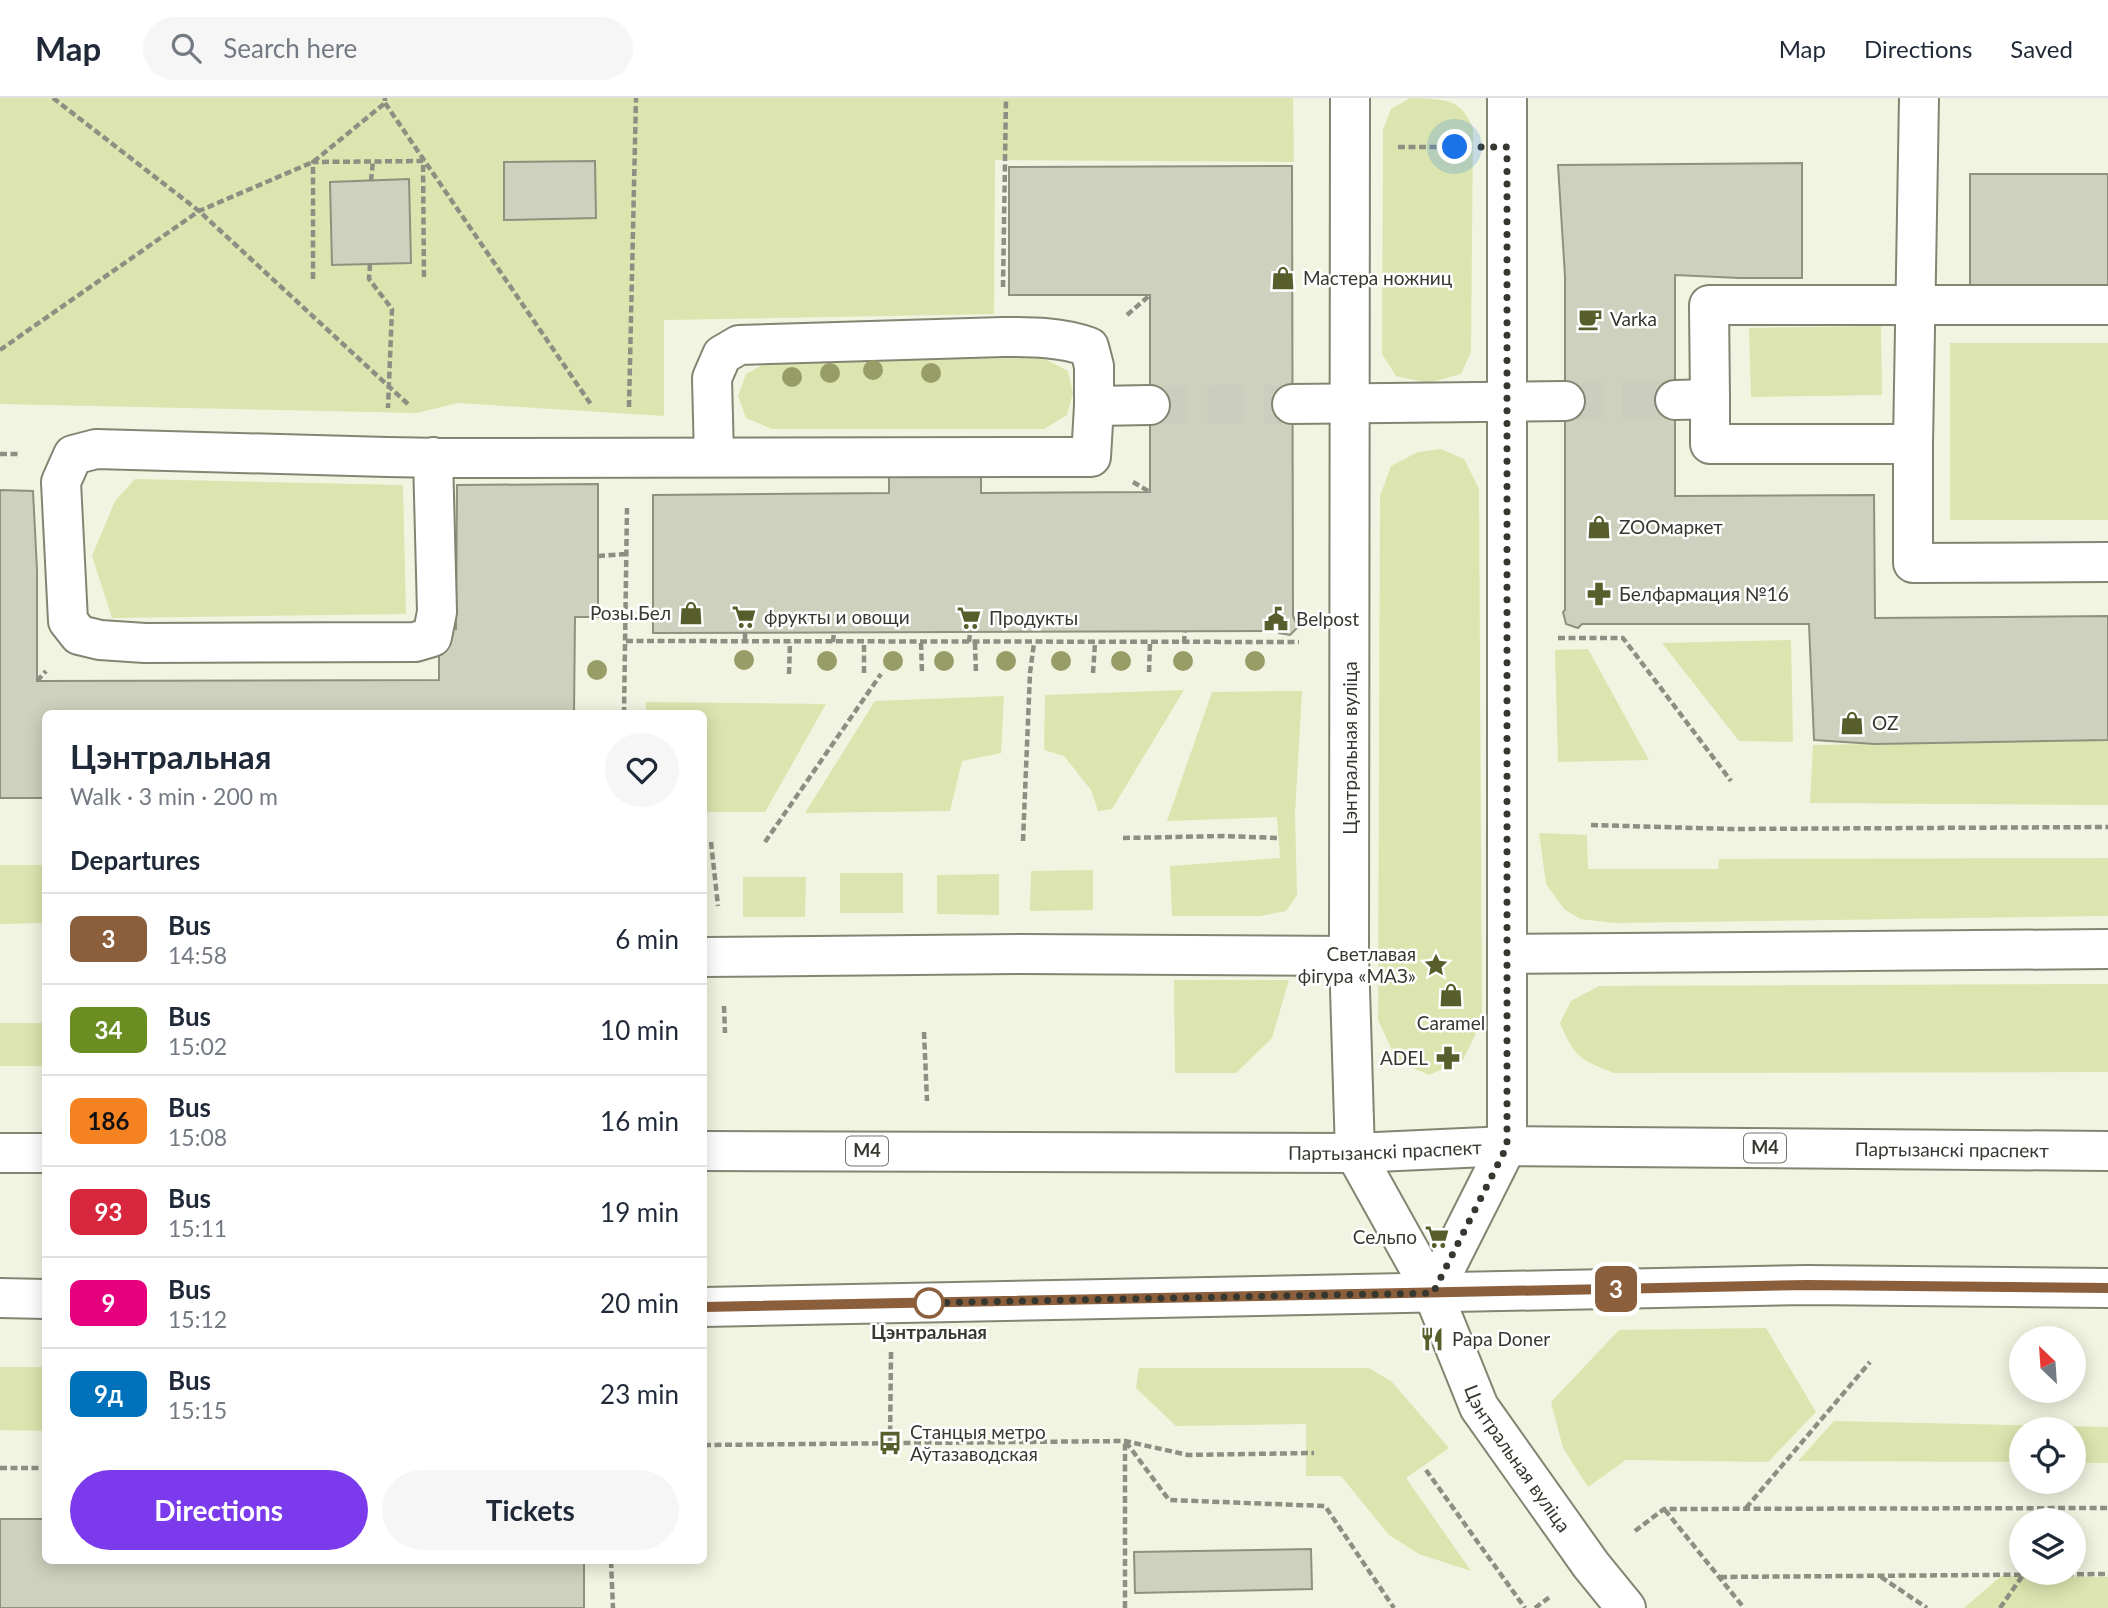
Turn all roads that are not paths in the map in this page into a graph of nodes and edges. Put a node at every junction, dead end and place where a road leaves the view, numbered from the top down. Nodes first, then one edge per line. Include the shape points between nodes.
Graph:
1 (1350, 98) edge
2 (1507, 98) edge
3 (1919, 98) edge
4 (1916, 304) junction
5 (2108, 306) edge
6 (1507, 401) junction
7 (1565, 401) tunnel mouth
8 (1350, 403) junction
9 (1292, 404) tunnel mouth
10 (1150, 405) tunnel mouth
11 (1094, 406) junction
12 (1913, 444) junction
13 (714, 457) junction
14 (438, 458) junction
15 (2108, 562) edge
16 (2108, 948) edge
17 (1507, 954) junction
18 (1349, 956) junction
19 (707, 957) edge
20 (1507, 1146) junction
21 (707, 1151) edge
22 (2108, 1151) edge
23 (0, 1153) edge
24 (42, 1153) edge
25 (1355, 1153) junction
26 (2108, 1288) edge
27 (1433, 1293) junction
28 (0, 1298) edge
29 (42, 1298) edge
30 (707, 1307) edge
31 (1626, 1608) edge

1 - 8 street, Цэнтральная вуліца
2 - 6 street
3 - 4 street
4 - 5 street
4 - 12 street
4 - 12 street via 1709,305 1692,400 1710,444
6 - 7 street
6 - 8 street
6 - 17 street
8 - 9 street
8 - 18 street, Цэнтральная вуліца
10 - 11 street
11 - 13 street via 1091,457
11 - 13 street via 1089,347 1073,341 1003,337 738,345 722,355 712,378
12 - 15 street via 1913,562
13 - 14 street
14 - 14 street via 96,449 73,455 61,482 68,621 79,635 145,643 415,642 432,637 437,612
16 - 17 street
17 - 20 street
18 - 19 street
18 - 25 street, Цэнтральная вуліца
20 - 22 street, Партызанскі праспект / М4
20 - 25 street, Партызанскі праспект / М4
20 - 27 street
21 - 25 street, Партызанскі праспект / М4
23 - 24 street
25 - 27 street, Цэнтральная вуліца
26 - 27 street via 1807,1285
27 - 30 street
27 - 31 street, Цэнтральная вуліца via 1479,1407
28 - 29 street

